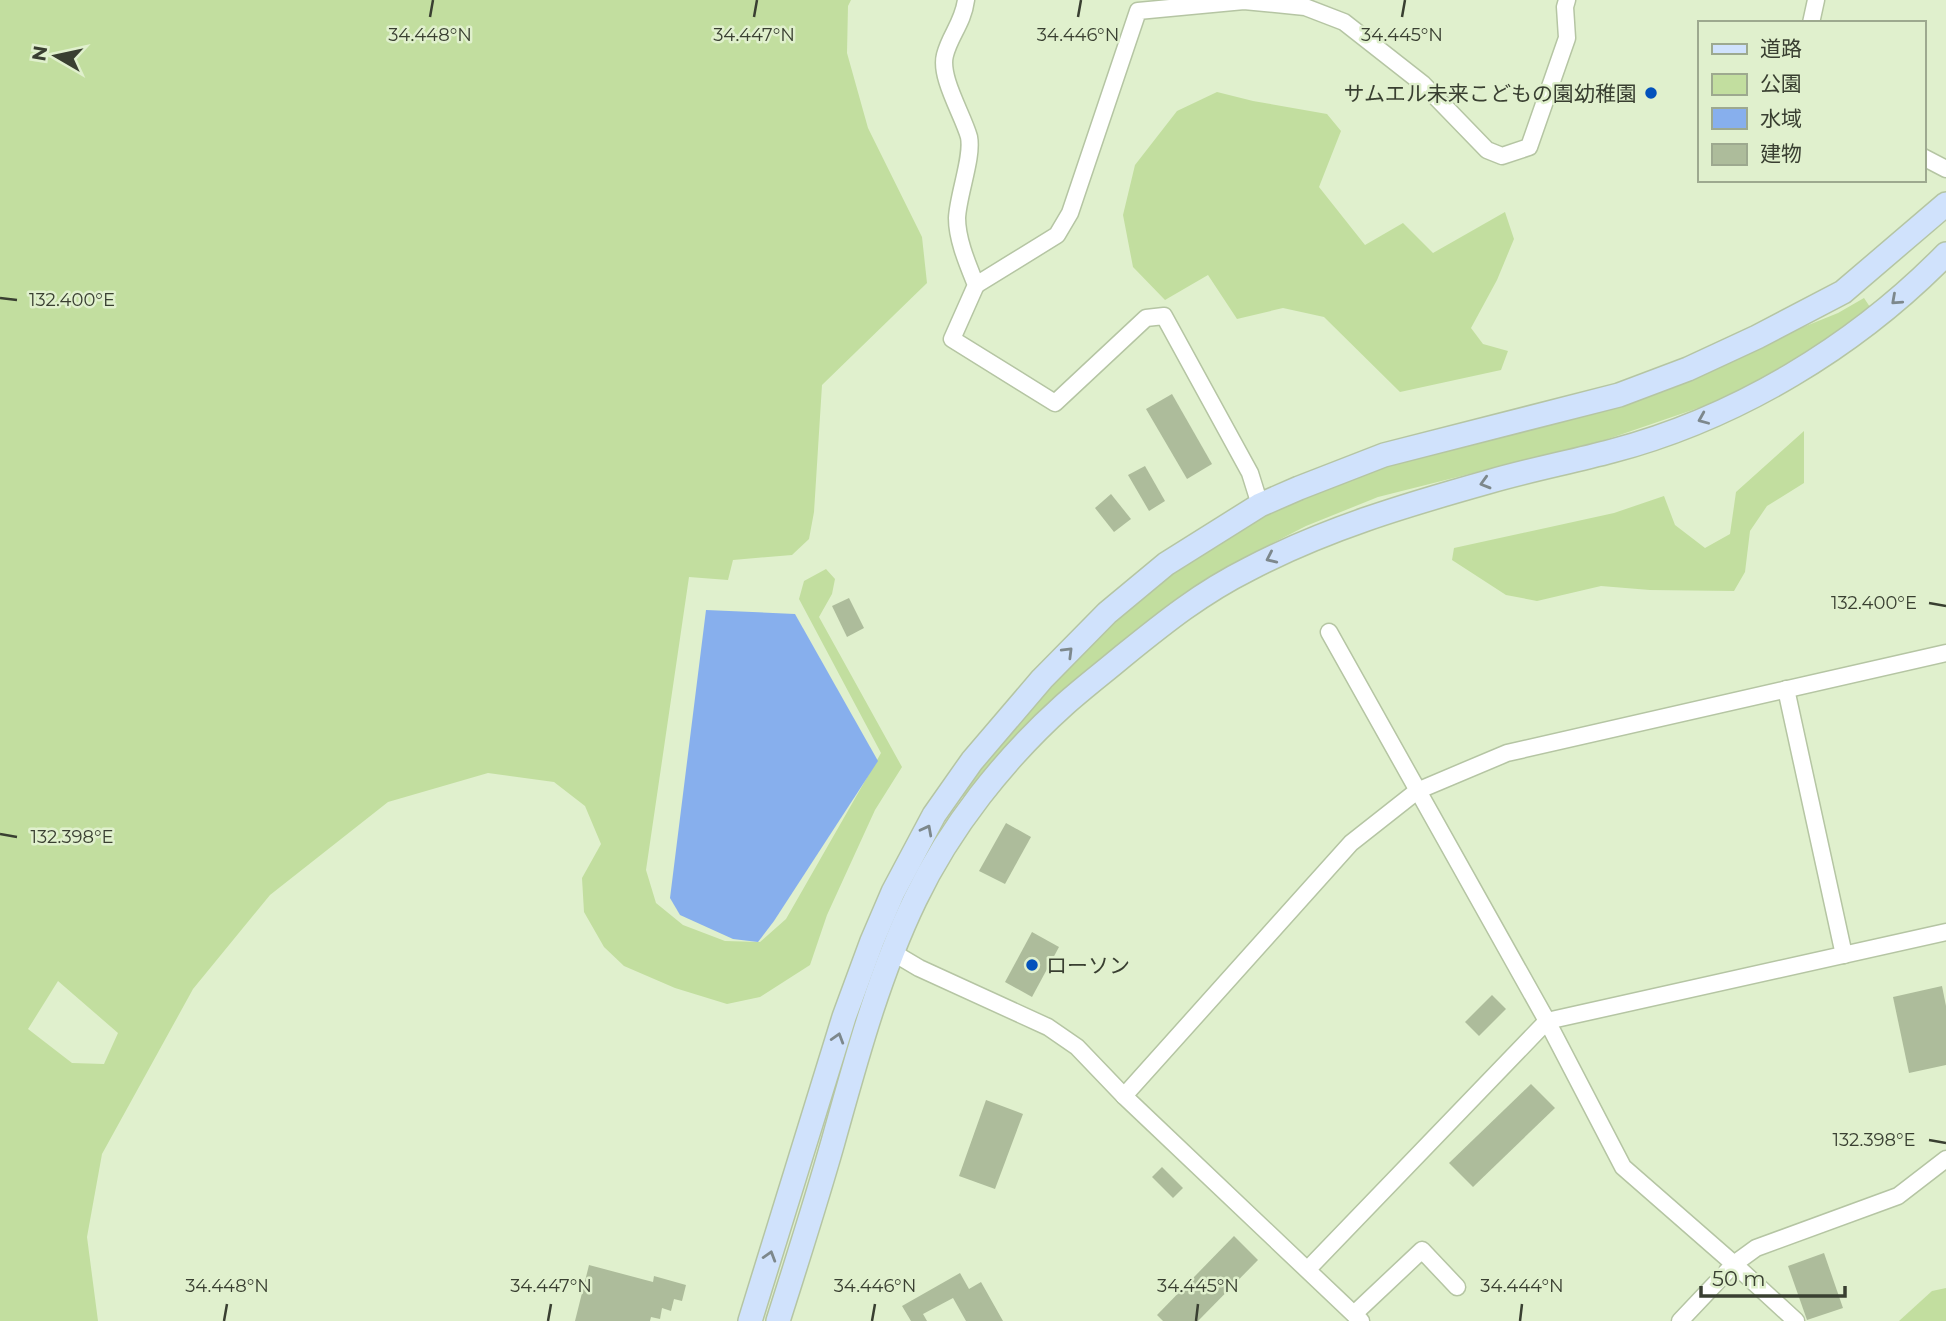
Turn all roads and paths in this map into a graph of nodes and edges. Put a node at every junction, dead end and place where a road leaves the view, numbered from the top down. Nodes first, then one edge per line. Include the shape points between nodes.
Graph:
1 (966, 0) edge
2 (1244, 0) edge
3 (1567, 0) edge
4 (1815, 0) edge
5 (1811, 21) edge
6 (1925, 158) edge
7 (1946, 169) edge
8 (1946, 204) edge
9 (1946, 254) edge
10 (976, 285) junction
11 (1261, 506) junction
12 (1329, 632) dead end
13 (1946, 653) edge
14 (1786, 688) junction
15 (1417, 791) junction
16 (1946, 932) edge
17 (892, 953) junction
18 (1844, 955) junction
19 (1546, 1021) junction
20 (1124, 1096) junction
21 (1946, 1159) edge
22 (1734, 1264) junction
23 (1308, 1269) junction
24 (1457, 1287) dead end
25 (1358, 1317) edge
26 (750, 1321) edge
27 (778, 1321) edge
28 (1680, 1321) edge
29 (1796, 1321) edge

1 - 10 street via 964,15 944,57 948,85 970,141 957,219
2 - 3 street via 1305,7 1344,22 1423,84 1486,150 1502,156 1529,147 1567,38
2 - 10 street via 1138,11 1070,213 1057,235
4 - 5 street
6 - 7 street
8 - 11 street via 1843,292 1688,369 1619,395 1384,455
9 -> 17 street via 1870,322 1802,369 1702,420 1615,450 1392,509 1320,535 1196,598 1063,706 992,780 949,840
10 - 11 street via 952,339 1055,404 1146,318 1164,316 1250,473
26 -> 11 street via 862,967 893,892 934,815 972,761 1042,679 1107,613 1166,564
12 - 15 street
13 - 14 street
14 - 15 street via 1507,753
14 - 18 street
15 - 19 street
15 - 20 street via 1351,843
16 - 18 street
17 - 20 street via 1048,1027 1077,1047
17 - 27 street
18 - 19 street
19 - 22 street via 1623,1167
19 - 23 street
20 - 23 street
21 - 22 street via 1898,1196 1756,1248
22 - 28 street
22 - 29 street
23 - 25 street
24 - 25 street via 1422,1250

